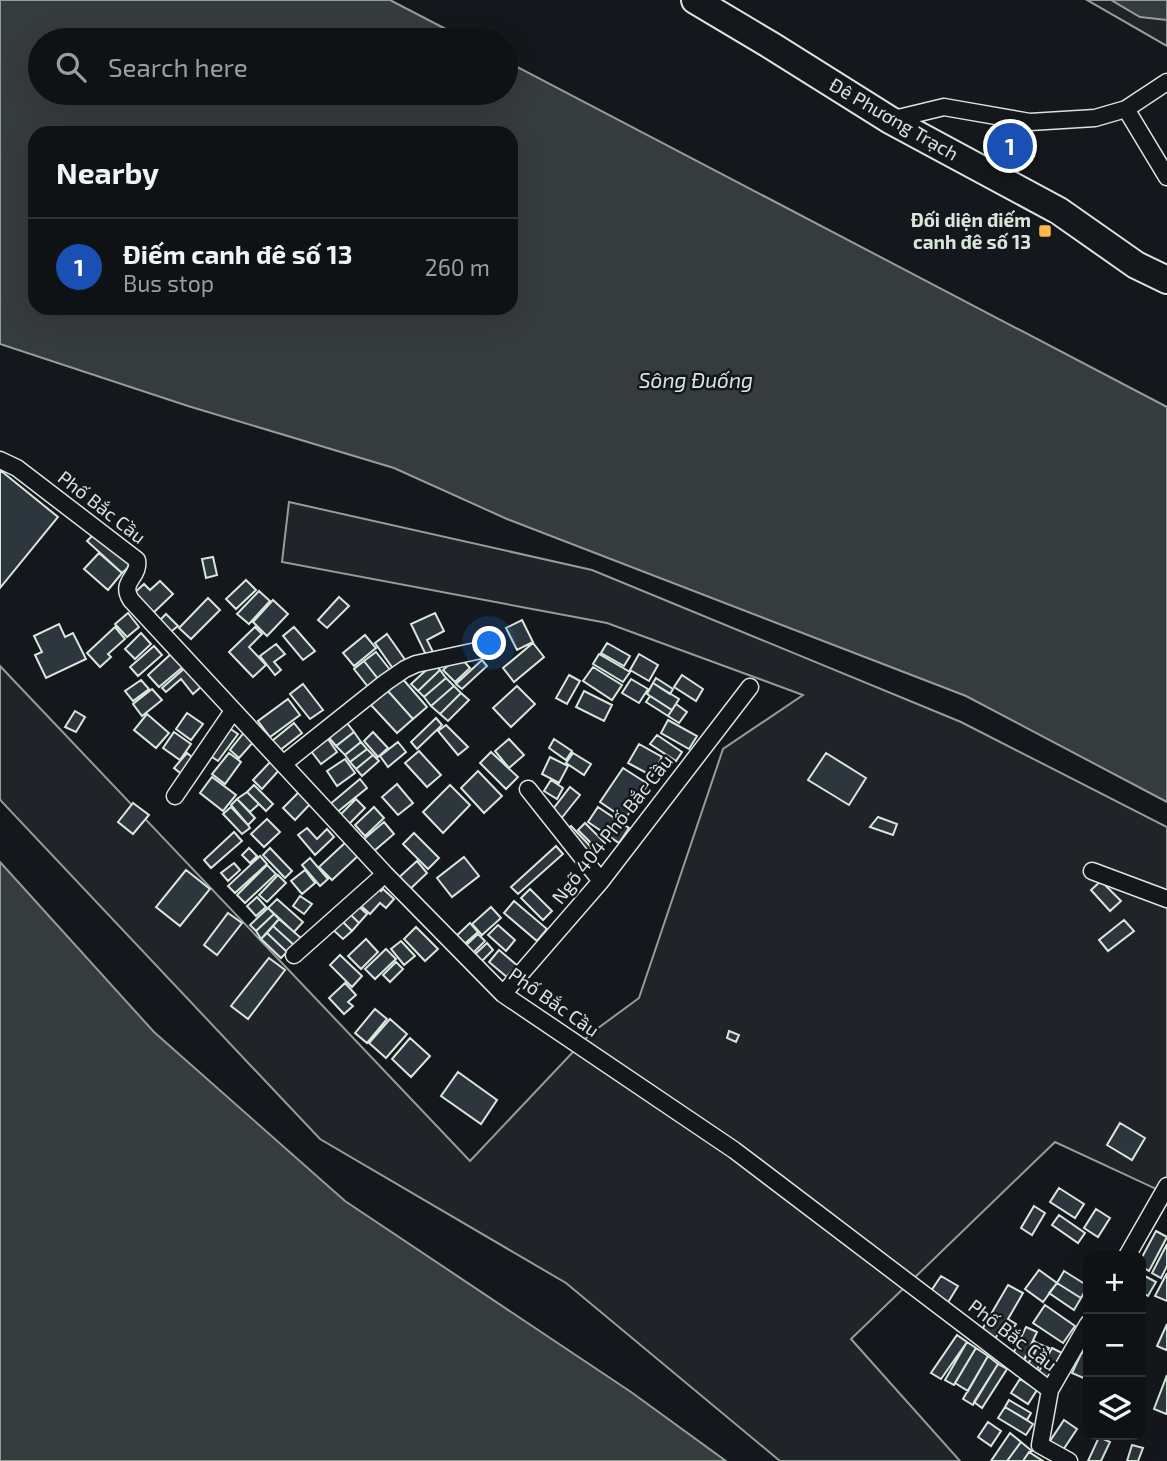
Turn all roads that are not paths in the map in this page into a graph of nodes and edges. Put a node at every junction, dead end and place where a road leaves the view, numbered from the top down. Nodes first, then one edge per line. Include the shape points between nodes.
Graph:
1 (695, 0) edge
2 (1167, 82) edge
3 (1126, 110) junction
4 (890, 120) junction
5 (1167, 177) edge
6 (1167, 280) edge
7 (0, 460) edge
8 (495, 647) dead end
9 (750, 687) dead end
10 (233, 711) junction
11 (283, 764) junction
12 (528, 789) dead end
13 (175, 796) dead end
14 (1092, 870) dead end
15 (386, 874) junction
16 (601, 881) junction
17 (1167, 899) edge
18 (294, 955) dead end
19 (503, 994) junction
20 (1167, 1186) edge
21 (1162, 1208) edge
22 (1131, 1251) edge
23 (1083, 1333) edge
24 (1050, 1390) junction
25 (1069, 1461) edge

1 - 4 main road, Đê Phương Trạch
2 - 3 street
3 - 4 street via 1095,118 1030,122 944,107
3 - 5 street
4 - 6 main road, Đê Phương Trạch via 1059,211 1136,265
7 - 10 street, Phố Bắc Cầu via 17,468 137,560 138,568 126,587 128,596
8 - 11 street via 405,668
9 - 16 street, Ngõ 404 Phố Bắc Cầu
10 - 11 street, Phố Bắc Cầu
10 - 13 street
11 - 15 street, Phố Bắc Cầu
12 - 16 street
14 - 17 street
15 - 18 street
15 - 19 street, Phố Bắc Cầu
16 - 19 street, Ngõ 404 Phố Bắc Cầu
19 - 24 street, Phố Bắc Cầu via 734,1150
20 - 21 street
21 - 22 street
23 - 24 street
24 - 25 street, Phố Bắc Cầu via 1040,1445

